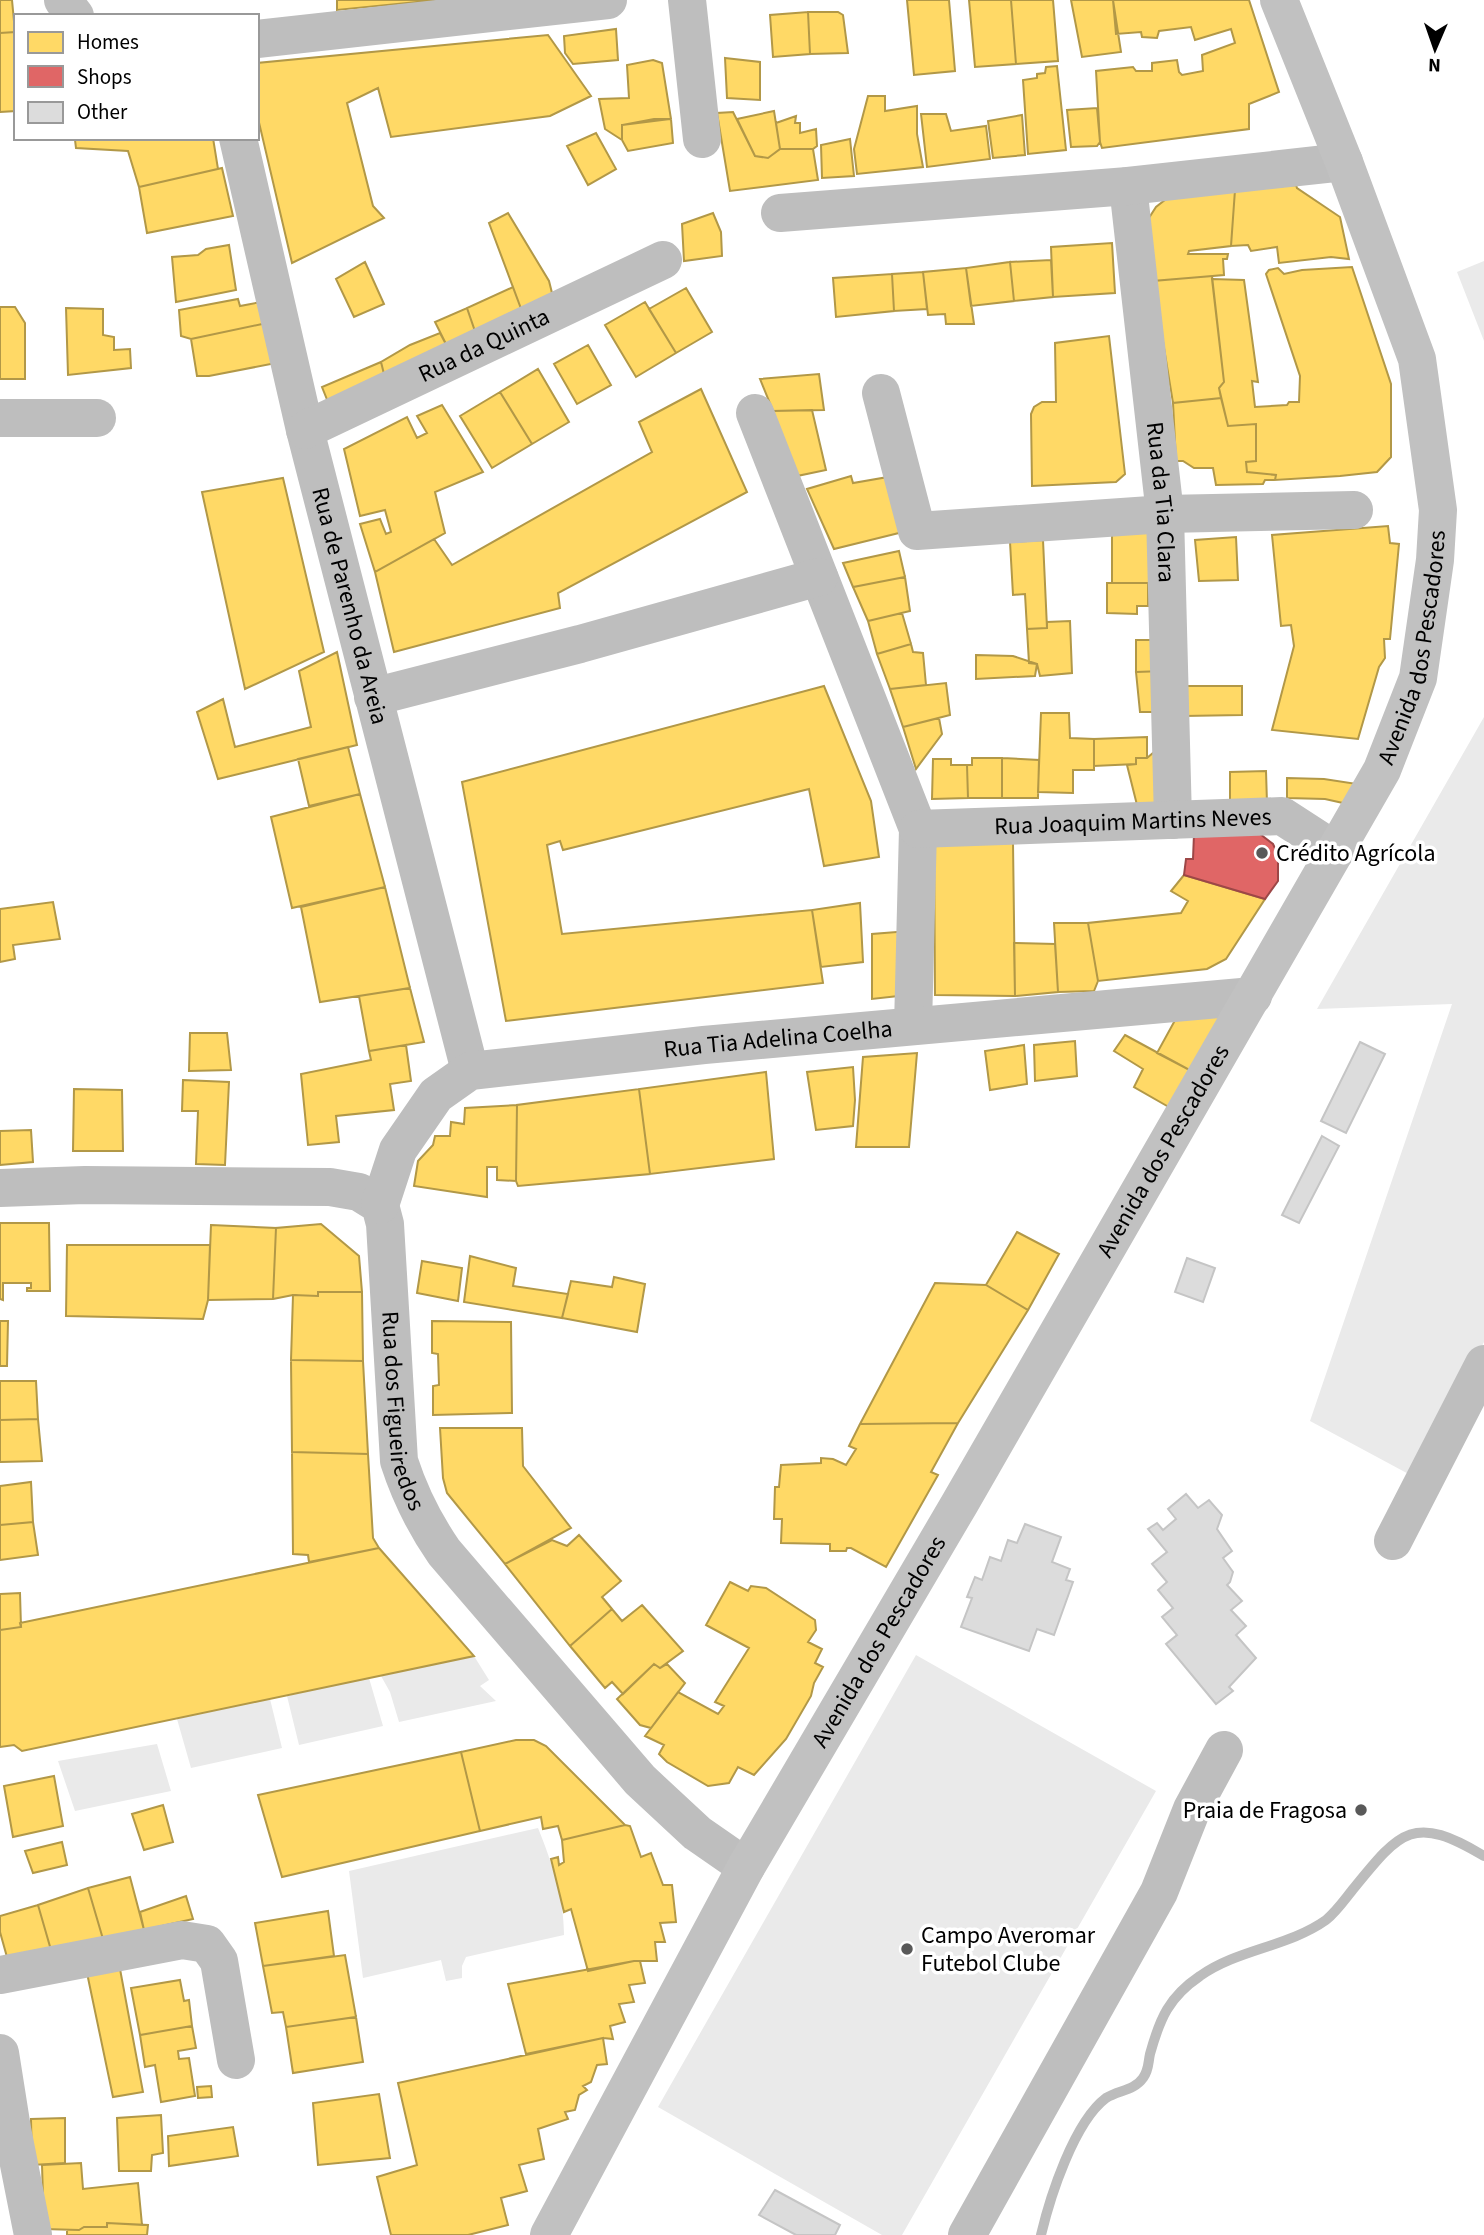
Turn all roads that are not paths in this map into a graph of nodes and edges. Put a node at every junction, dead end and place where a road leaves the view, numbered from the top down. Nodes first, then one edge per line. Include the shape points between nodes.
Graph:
1 (608, 0) edge
2 (687, 0) edge
3 (1279, 0) edge
4 (259, 39) edge
5 (702, 139) dead end
6 (238, 140) edge
7 (1345, 162) junction
8 (1128, 186) junction
9 (780, 213) dead end
10 (663, 260) dead end
11 (881, 393) dead end
12 (755, 413) dead end
13 (0, 418) edge
14 (97, 418) dead end
15 (305, 430) junction
16 (1354, 510) dead end
17 (1165, 514) junction
18 (819, 577) junction
19 (373, 697) junction
20 (1173, 820) junction
21 (918, 829) junction
22 (1336, 851) junction
23 (1253, 996) junction
24 (913, 1026) junction
25 (470, 1071) junction
26 (0, 1188) edge
27 (380, 1205) junction
28 (1484, 1364) edge
29 (1393, 1541) dead end
30 (1224, 1750) dead end
31 (746, 1867) junction
32 (0, 1975) edge
33 (0, 2053) edge
34 (236, 2060) dead end
35 (6, 2130) edge
36 (33, 2235) edge
37 (549, 2235) edge
38 (967, 2235) edge

1 - 4 street
2 - 5 street
3 - 7 street, Avenida dos Pescadores
6 - 15 street, Rua de Parenho da Areia
7 - 8 street
7 - 22 street, Avenida dos Pescadores via 1417,359 1438,510 1418,678 1382,770
8 - 9 street
8 - 17 street, Rua da Tia Clara
10 - 15 street, Rua da Quinta
11 - 17 street via 917,531
12 - 18 street
13 - 14 street
15 - 19 street, Rua de Parenho da Areia
16 - 17 street
17 - 20 street, Rua da Tia Clara
18 - 19 street
18 - 21 street
19 - 25 street, Rua de Parenho da Areia
20 - 21 street, Rua Joaquim Martins Neves
20 - 22 street, Rua Joaquim Martins Neves via 1282,816
21 - 24 street
22 - 23 street, Avenida dos Pescadores
23 - 24 street, Rua Tia Adelina Coelha
23 - 31 street, Avenida dos Pescadores
24 - 25 street, Rua Tia Adelina Coelha
25 - 27 street, Rua Tia Adelina Coelha via 436,1095 398,1150
26 - 27 street via 330,1187 359,1192
27 - 31 street, Rua dos Figueiredos via 385,1224 399,1461 424,1522 444,1552 640,1780 697,1833
28 - 29 street
30 - 38 street via 1192,1809 1159,1892
31 - 37 street, Avenida dos Pescadores
32 - 34 street via 182,1940 207,1944 219,1961
33 - 35 street
35 - 36 street

